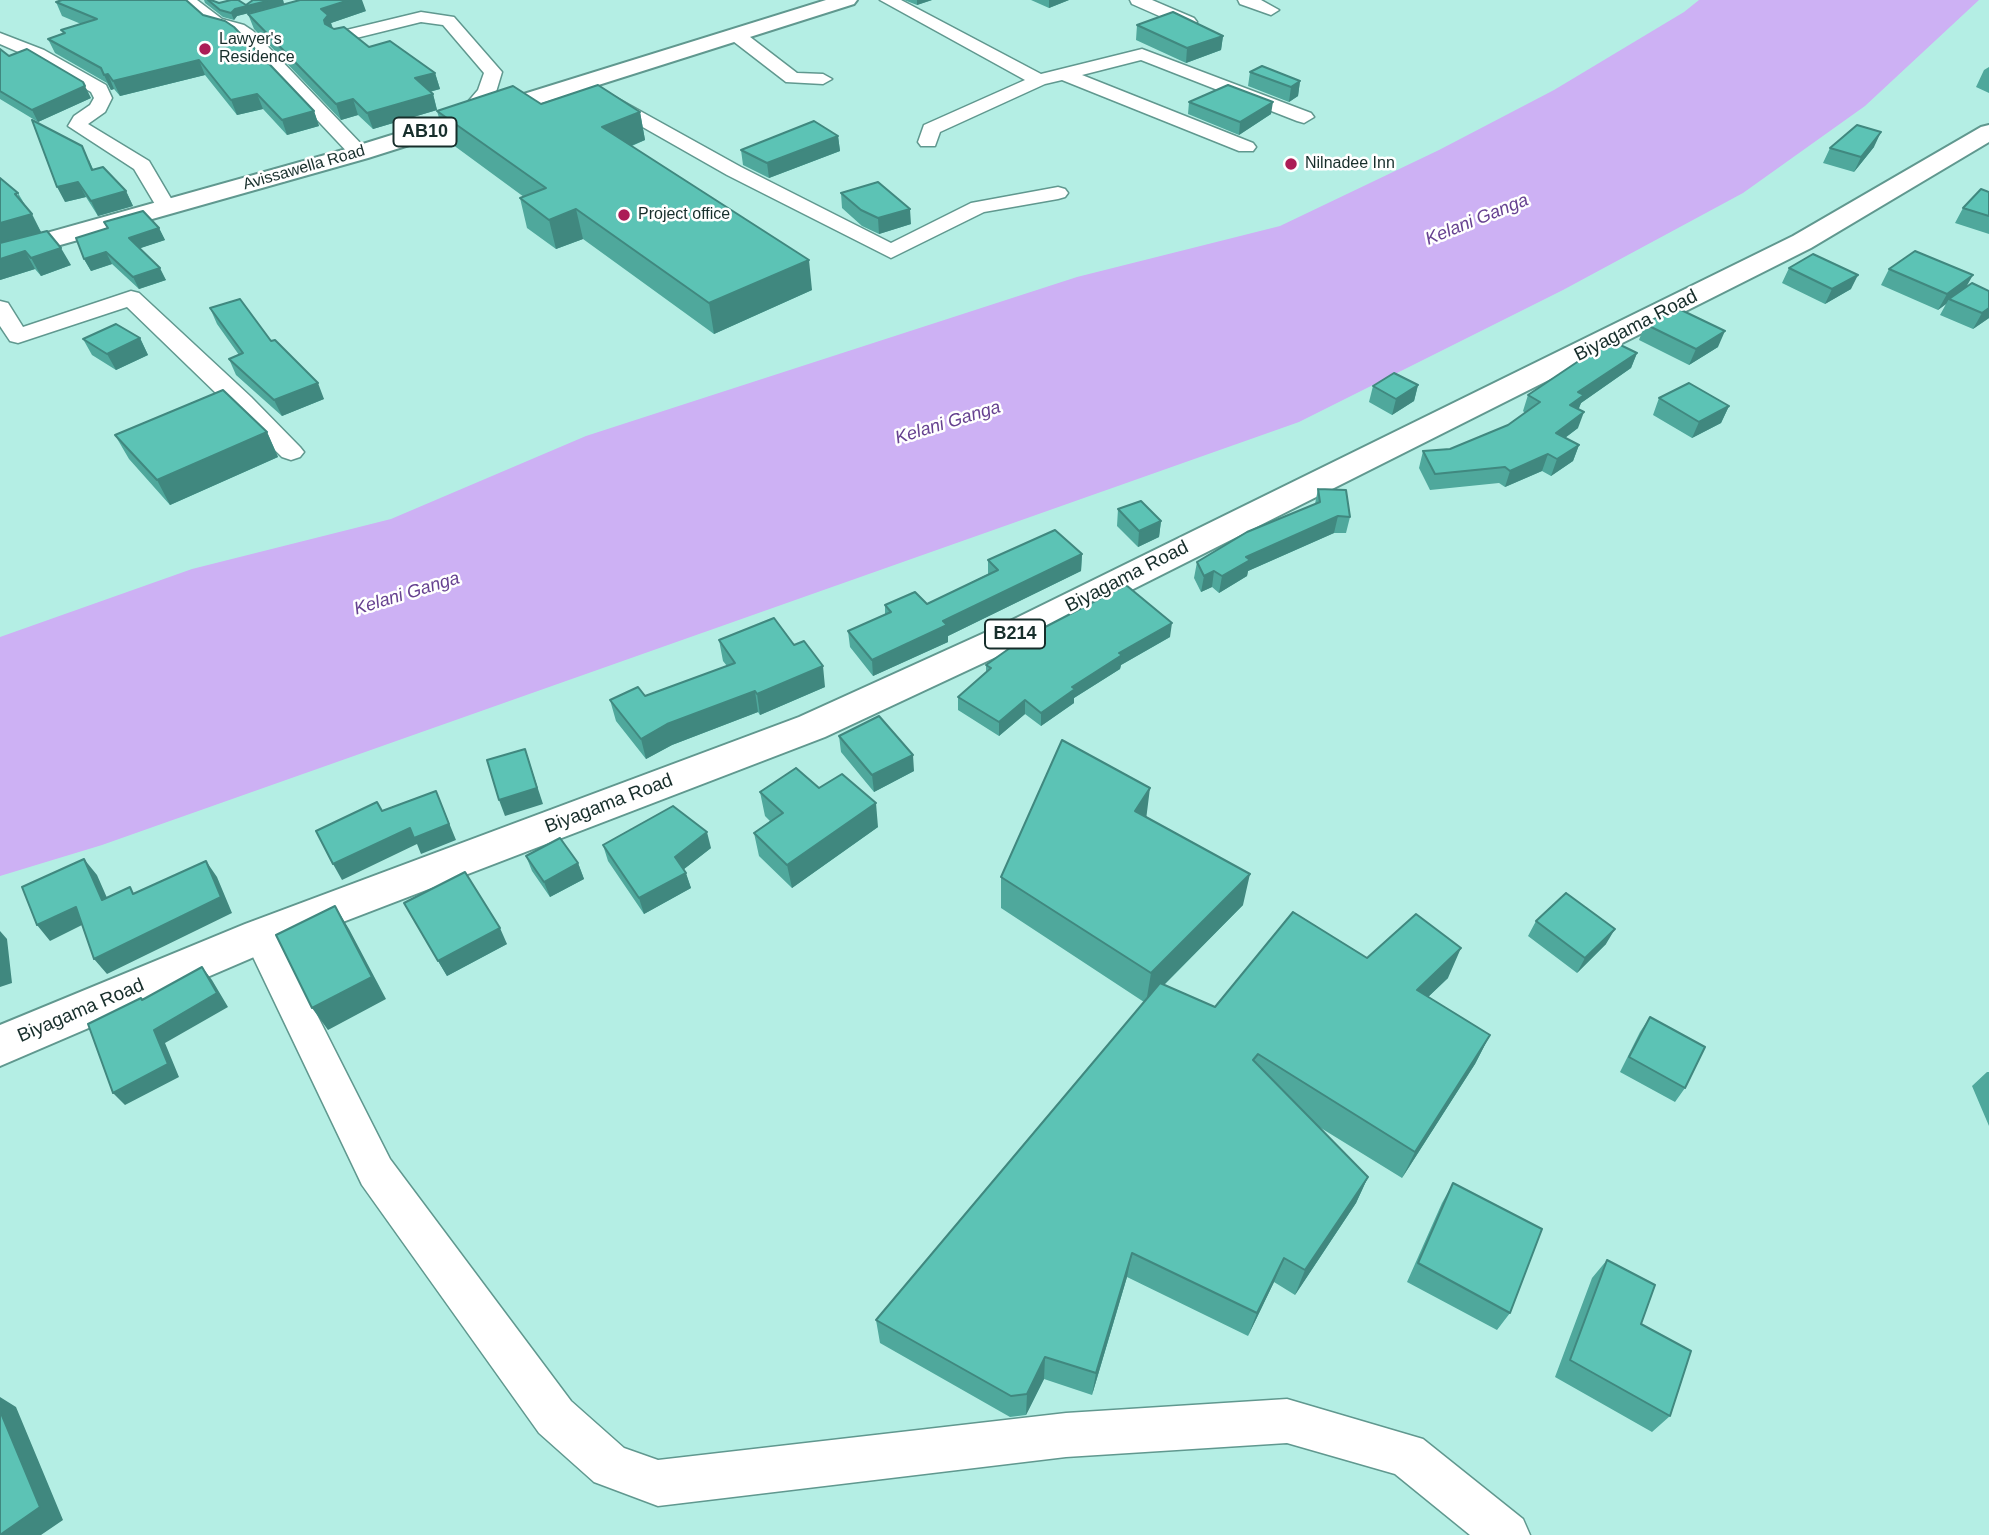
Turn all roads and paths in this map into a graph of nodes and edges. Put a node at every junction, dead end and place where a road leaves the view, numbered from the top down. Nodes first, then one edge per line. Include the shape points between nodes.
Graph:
1 (187, 0) edge
2 (847, 0) edge
3 (888, 0) edge
4 (1138, 0) edge
5 (1247, 0) edge
6 (1271, 10) dead end
7 (256, 20) edge
8 (1188, 22) edge
9 (238, 29) junction
10 (735, 34) junction
11 (340, 37) edge
12 (0, 38) edge
13 (1066, 75) junction
14 (792, 78) junction
15 (823, 79) dead end
16 (1039, 80) junction
17 (582, 84) junction
18 (774, 88) dead end
19 (1304, 117) dead end
20 (468, 119) junction
21 (1989, 132) edge
22 (928, 142) dead end
23 (1246, 147) dead end
24 (359, 153) junction
25 (1058, 193) dead end
26 (166, 207) junction
27 (0, 254) edge
28 (0, 308) edge
29 (291, 452) dead end
30 (260, 936) junction
31 (0, 1046) edge
32 (1507, 1535) edge

1 - 9 street via 216,23
2 - 10 main road, Avissawella Road / AB10
3 - 16 street
4 - 8 street
5 - 6 street
7 - 9 street
9 - 24 street
10 - 14 street
10 - 17 main road, Avissawella Road / AB10
11 - 20 street via 421,17 449,21 492,72 486,92
12 - 26 street via 99,89 103,98 98,108 78,126 142,165
13 - 16 street
13 - 19 street via 1142,54
13 - 23 street
14 - 15 street
14 - 18 street
16 - 22 street via 931,130
17 - 20 main road, Avissawella Road / AB10
17 - 25 street via 734,171 891,252 978,207
20 - 24 main road, Avissawella Road / AB10
21 - 30 main road, Biyagama Road / B214 via 1802,242 1016,633 812,727
24 - 26 main road, Avissawella Road / AB10
26 - 27 main road, Avissawella Road / AB10
28 - 29 street via 18,336 131,298
30 - 31 main road, Biyagama Road / B214
30 - 32 street via 376,1172 555,1417 610,1466 658,1483 1066,1435 1287,1421 1407,1455

